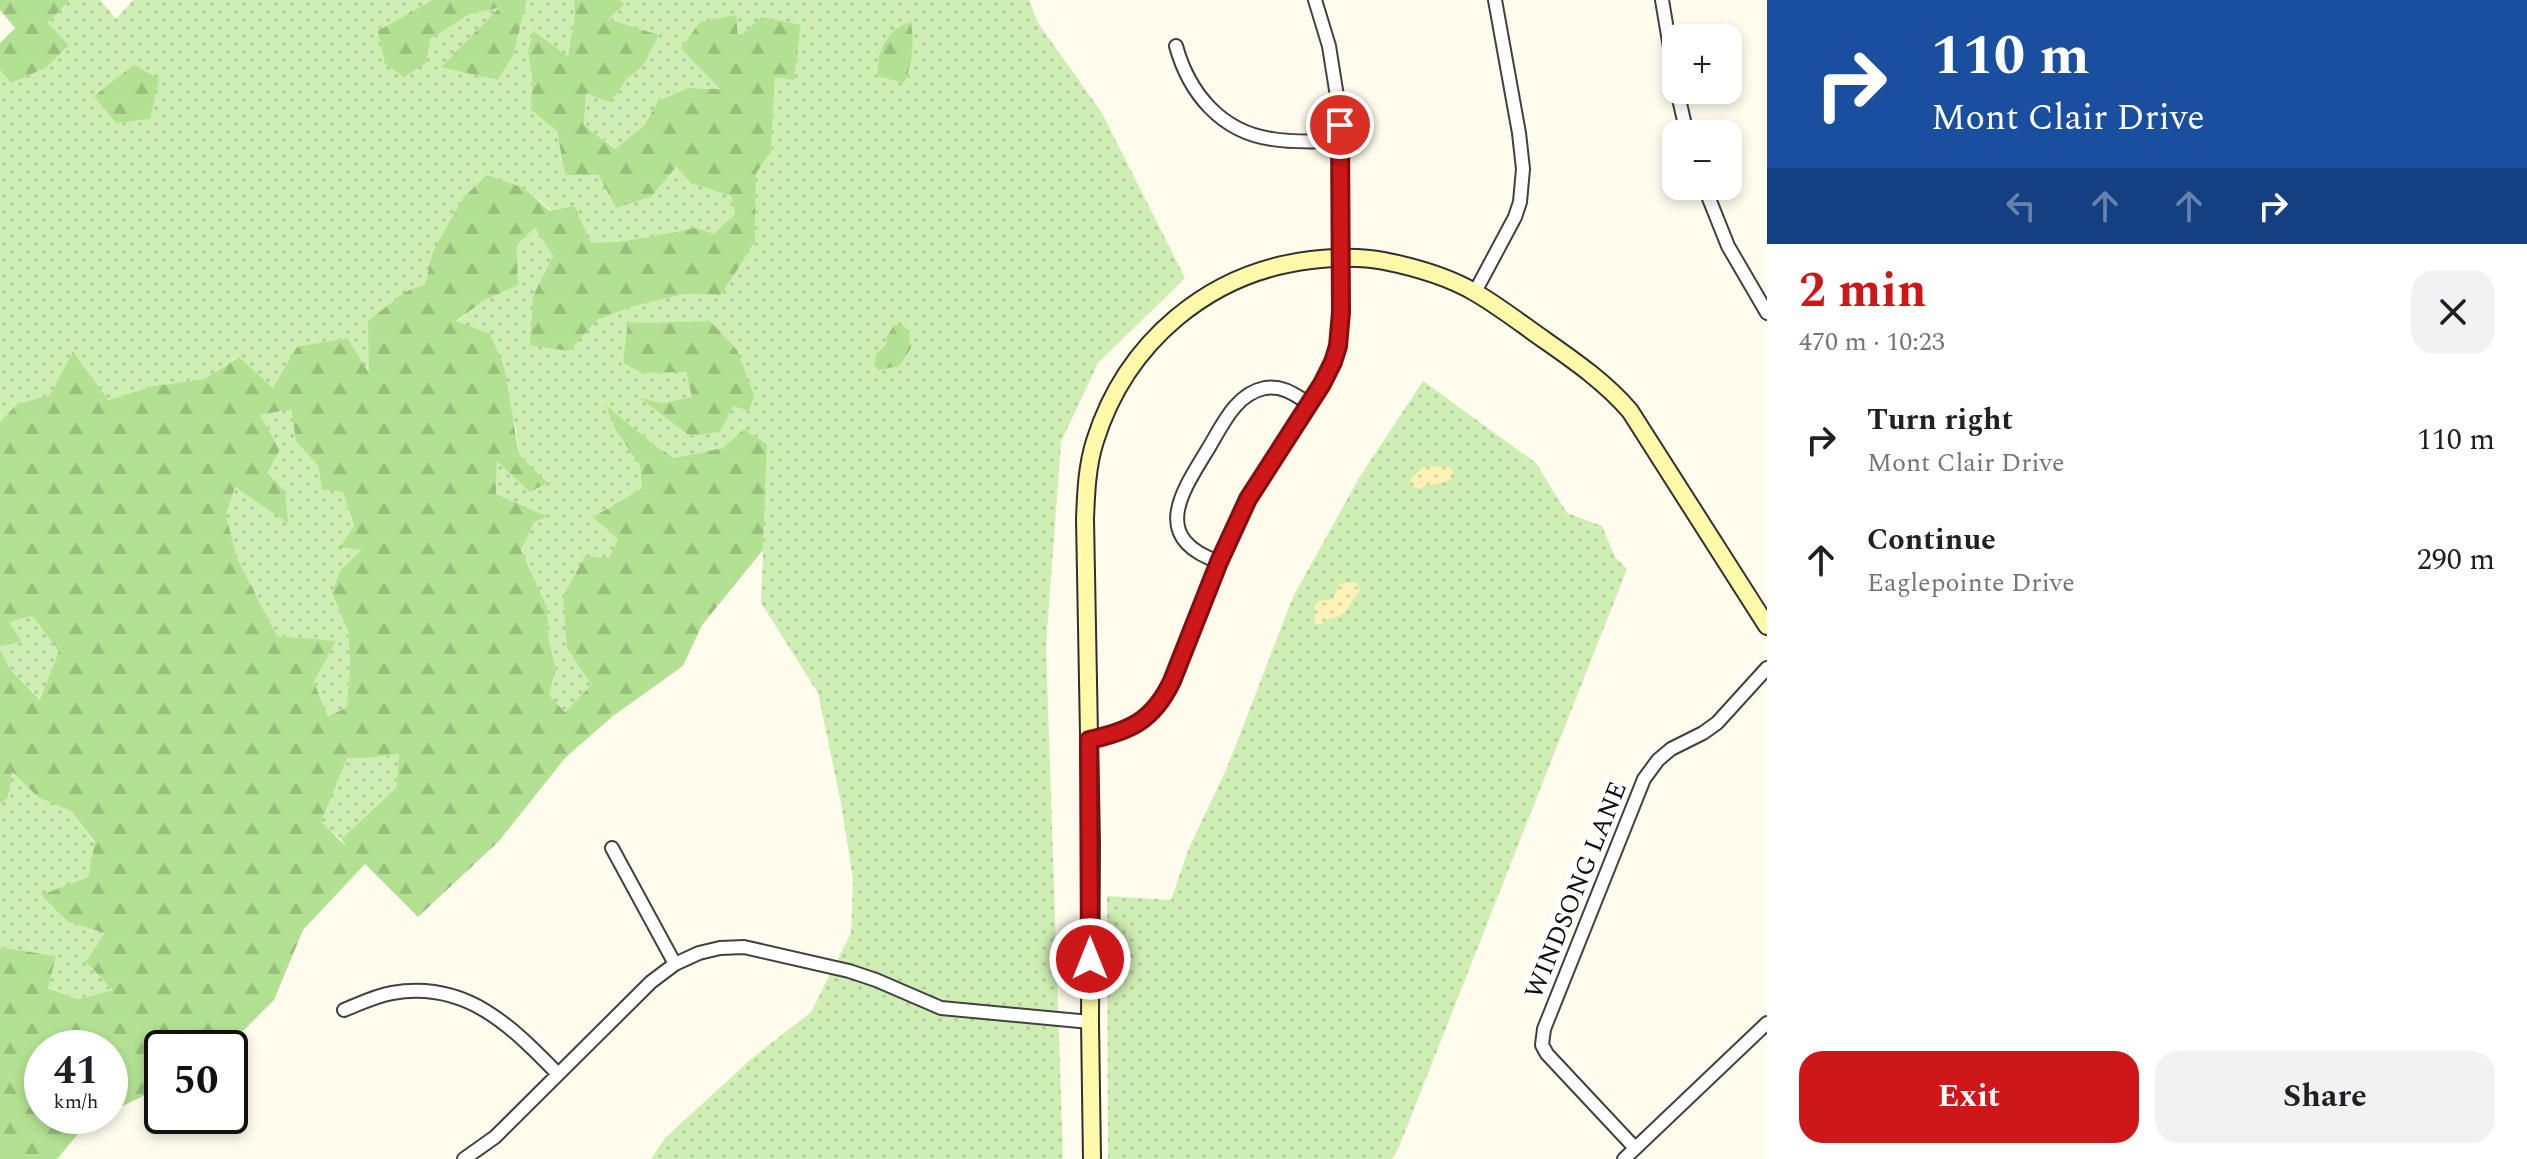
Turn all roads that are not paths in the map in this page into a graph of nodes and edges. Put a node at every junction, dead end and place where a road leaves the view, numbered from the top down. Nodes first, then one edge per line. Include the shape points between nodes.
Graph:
1 (1315, 0) edge
2 (1495, 0) edge
3 (1662, 0) edge
4 (1666, 24) edge
5 (1176, 46) dead end
6 (1340, 141) junction
7 (1710, 200) edge
8 (1340, 257) junction
9 (1475, 292) junction
10 (1767, 313) edge
11 (1310, 404) junction
12 (1219, 562) junction
13 (1767, 626) edge
14 (1767, 668) edge
15 (1089, 740) junction
16 (612, 848) dead end
17 (675, 964) junction
18 (344, 1010) dead end
19 (1090, 1022) junction
20 (1767, 1023) edge
21 (558, 1074) junction
22 (1635, 1148) junction
23 (464, 1159) edge
24 (1092, 1159) edge
25 (1624, 1159) edge

1 - 6 street via 1334,70
2 - 9 street via 1523,169 1515,217
3 - 4 street
5 - 6 street via 1197,94 1236,127 1270,139
6 - 8 street
7 - 10 street via 1728,246
8 - 9 main road via 1414,268
8 - 11 street via 1338,346
8 - 15 main road via 1282,263 1210,294 1154,339 1112,401 1095,440 1087,485
9 - 13 main road via 1623,402
11 - 12 street via 1248,499
11 - 12 street via 1279,388 1250,394 1232,411 1185,485 1177,512 1180,531 1196,552
12 - 15 street via 1161,702 1138,724
14 - 22 street, WINDSONG LANE via 1717,723 1671,749 1644,779 1544,1029 1547,1054
15 - 19 main road
16 - 17 street
17 - 19 street via 720,948 757,949 876,980 941,1008
17 - 21 street
18 - 21 street via 406,991 456,997 498,1017
19 - 24 main road
20 - 22 street
21 - 23 street via 495,1137
22 - 25 street

